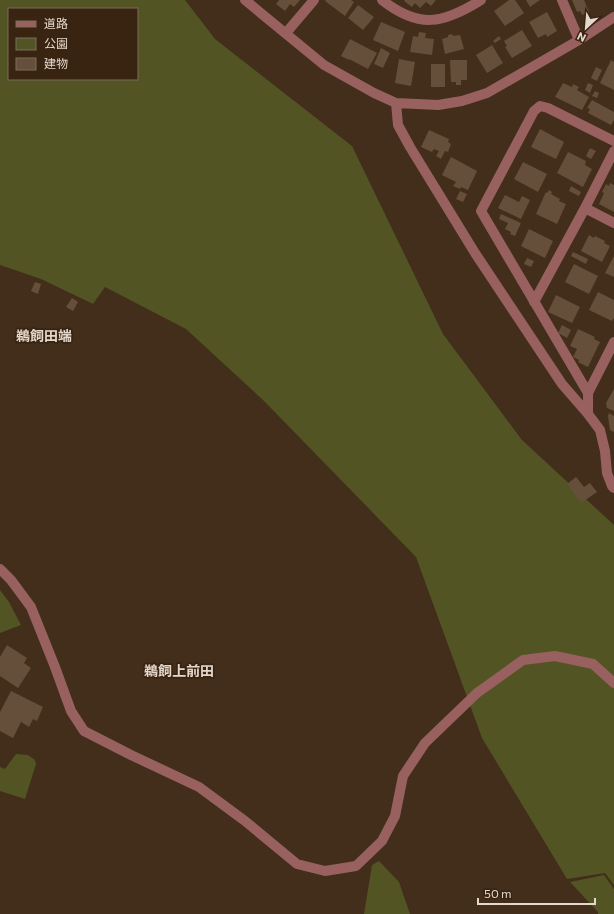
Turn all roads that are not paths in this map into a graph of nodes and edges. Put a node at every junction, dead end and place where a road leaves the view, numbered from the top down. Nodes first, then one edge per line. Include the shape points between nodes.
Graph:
1 (245, 0) edge
2 (314, 0) edge
3 (382, 0) edge
4 (481, 0) edge
5 (562, 0) edge
6 (614, 17) edge
7 (286, 33) junction
8 (579, 40) junction
9 (396, 103) junction
10 (614, 141) edge
11 (614, 151) edge
12 (585, 208) junction
13 (614, 223) edge
14 (534, 302) junction
15 (614, 342) edge
16 (588, 393) junction
17 (588, 414) junction
18 (614, 488) edge
19 (0, 569) edge
20 (614, 683) edge

1 - 7 street
2 - 7 street
3 - 4 street via 408,16 427,20 444,19
5 - 8 street
6 - 8 street
7 - 9 street via 324,65
8 - 9 street via 475,97 438,105
9 - 17 street via 398,125 475,253 562,384
10 - 14 street via 540,106 534,111 481,211
11 - 12 street
12 - 13 street
12 - 14 street
14 - 16 street
15 - 16 street
16 - 17 street
17 - 18 street via 600,430 607,473
19 - 20 street via 31,607 71,711 84,731 199,787 297,864 326,871 356,866 382,841 395,816 403,776 426,743 477,693 523,660 555,656 593,664

